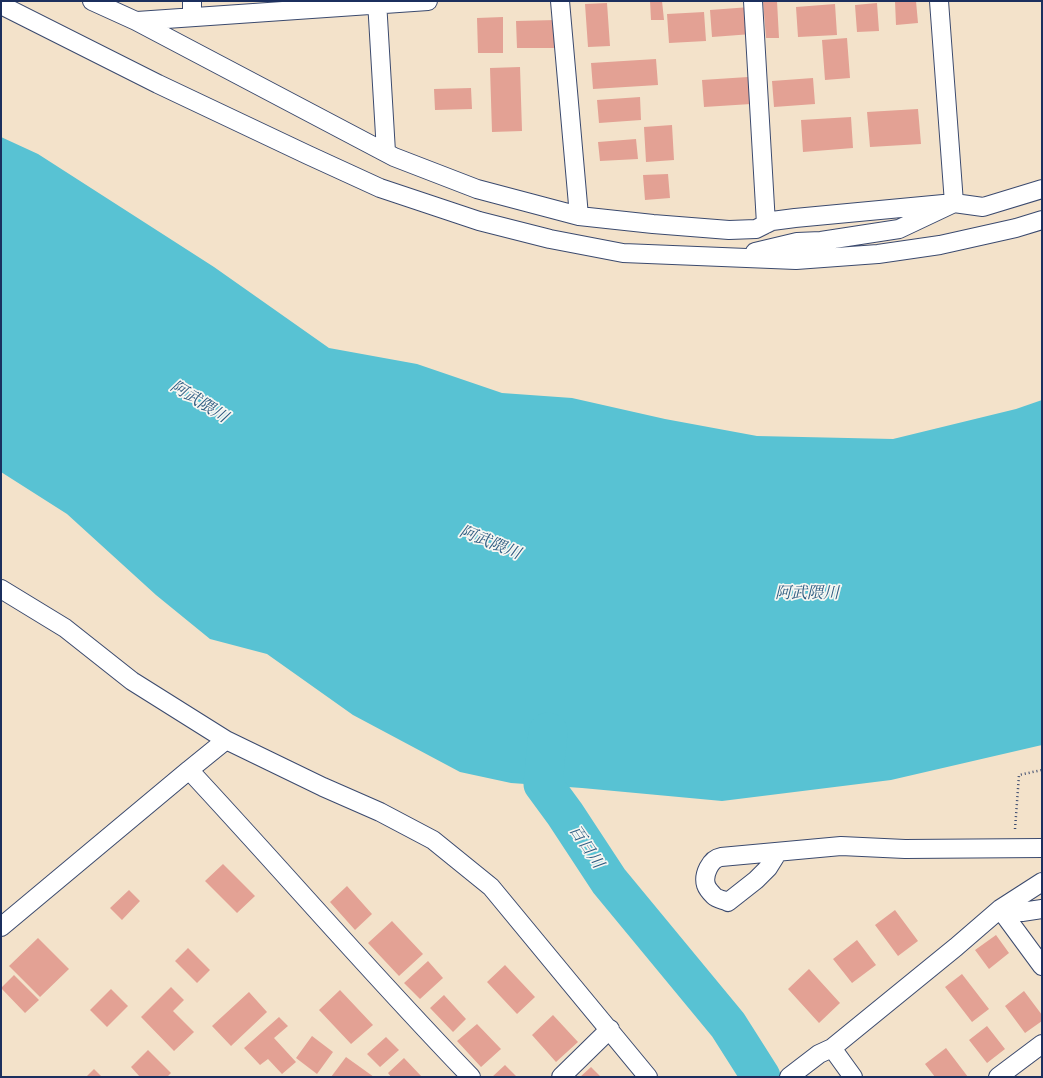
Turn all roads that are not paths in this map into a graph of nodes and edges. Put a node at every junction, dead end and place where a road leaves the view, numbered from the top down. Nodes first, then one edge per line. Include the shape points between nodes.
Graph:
1 (92, 1) edge
2 (428, 1) edge
3 (560, 1) edge
4 (753, 1) edge
5 (939, 1) edge
6 (377, 3) edge
7 (1, 5) edge
8 (192, 9) edge
9 (136, 21) junction
10 (386, 152) junction
11 (1042, 189) edge
12 (954, 203) junction
13 (579, 216) junction
14 (1042, 220) edge
15 (766, 224) junction
16 (747, 259) junction
17 (1, 589) edge
18 (226, 740) junction
19 (189, 770) junction
20 (1042, 848) edge
21 (778, 852) dead end
22 (1042, 882) edge
23 (1000, 909) junction
24 (1042, 909) edge
25 (1, 927) edge
26 (1042, 966) edge
27 (610, 1029) junction
28 (1042, 1044) edge
29 (825, 1051) junction
30 (471, 1077) edge
31 (561, 1077) edge
32 (648, 1077) edge
33 (789, 1077) edge
34 (853, 1077) edge
35 (998, 1077) edge

1 - 9 street
2 - 6 street
3 - 13 street
4 - 15 street
5 - 12 street
6 - 8 street
6 - 10 street
7 - 16 street via 158,84 380,188 479,221 550,239 623,253
8 - 9 street
9 - 10 street
10 - 13 street via 477,189
11 - 12 street via 983,207
12 - 15 street via 795,218
12 - 16 street via 899,229 821,241 797,242 752,253
13 - 15 street via 729,230 756,229
14 - 16 street via 940,245 878,254 796,260
17 - 18 street via 65,628 132,681
18 - 19 street
18 - 27 street via 380,812 433,840 491,887
19 - 25 street
19 - 30 street via 404,1008
20 - 21 street via 905,849 841,846
22 - 23 street
23 - 24 street via 1022,912
23 - 26 street
23 - 29 street
27 - 31 street
27 - 32 street
28 - 35 street
29 - 33 street
29 - 34 street

